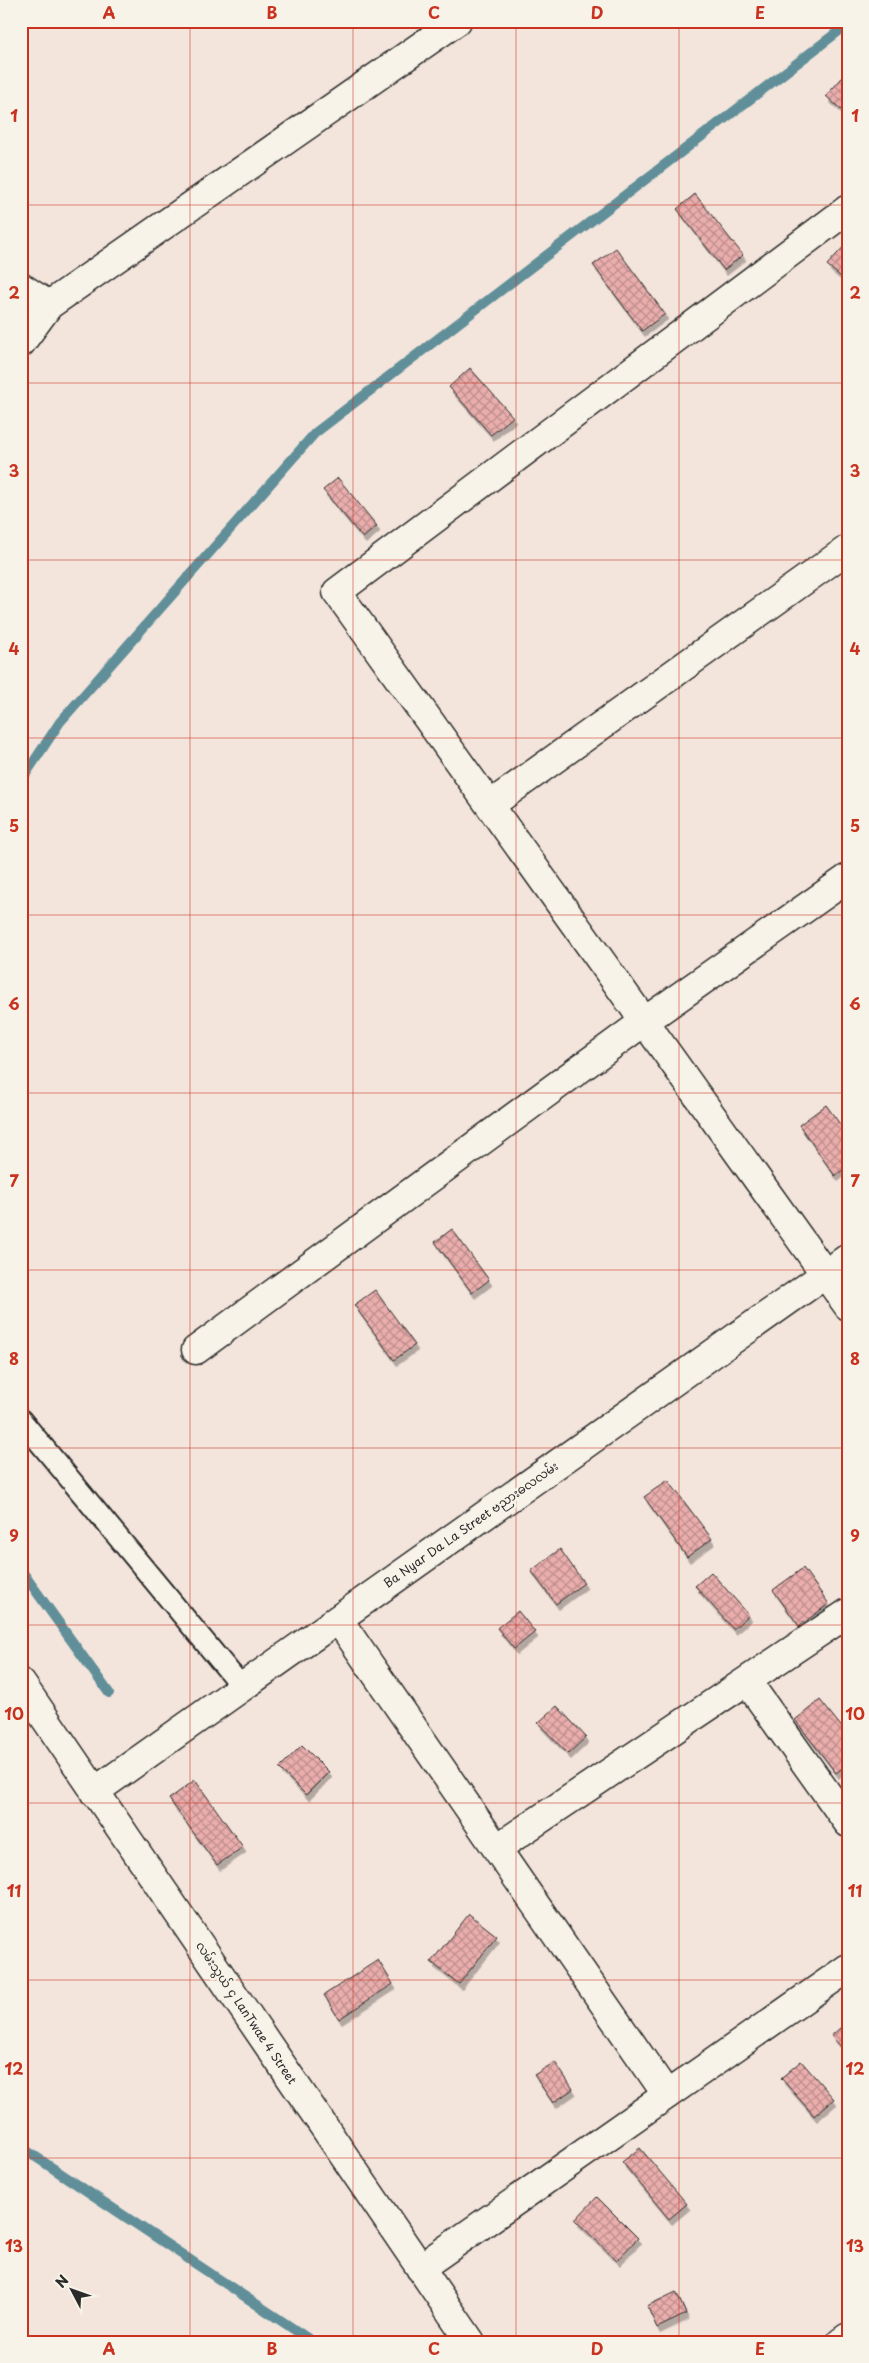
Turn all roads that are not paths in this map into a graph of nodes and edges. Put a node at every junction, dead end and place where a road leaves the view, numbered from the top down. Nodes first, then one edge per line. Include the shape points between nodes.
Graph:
1 (457, 21) edge
2 (848, 209) edge
3 (21, 287) edge
4 (48, 305) junction
5 (21, 343) edge
6 (848, 549) edge
7 (490, 805) junction
8 (848, 878) edge
9 (645, 1021) junction
10 (848, 1258) edge
11 (826, 1273) junction
12 (848, 1306) edge
13 (196, 1350) dead end
14 (21, 1420) edge
15 (848, 1614) edge
16 (338, 1619) junction
17 (747, 1681) junction
18 (21, 1683) edge
19 (242, 1686) junction
20 (94, 1792) junction
21 (848, 1823) edge
22 (496, 1848) junction
23 (848, 1968) edge
24 (667, 2094) junction
25 (420, 2268) junction
26 (848, 2337) edge
27 (471, 2342) edge
28 (841, 2342) edge

1 - 4 street
2 - 7 street via 337,592
3 - 4 street
4 - 5 street
6 - 7 street
7 - 9 street
8 - 9 street
9 - 11 street
9 - 13 street
10 - 11 street, Ba Nyar Da La Street ဗညားဓလလမ်း
11 - 12 street
11 - 16 street, Ba Nyar Da La Street ဗညားဓလလမ်း
14 - 19 lane
15 - 17 street
16 - 19 street, Ba Nyar Da La Street ဗညားဓလလမ်း
16 - 22 street
17 - 21 street
17 - 22 street
18 - 20 street, လမ်းသွယ် ၄ LanTwae 4 Street
19 - 20 street, Ba Nyar Da La Street ဗညားဓလလမ်း
20 - 25 street, လမ်းသွယ် ၄ LanTwae 4 Street
22 - 24 street
23 - 24 street
24 - 25 street
25 - 27 street, လမ်းသွယ် ၄ LanTwae 4 Street
26 - 28 street

